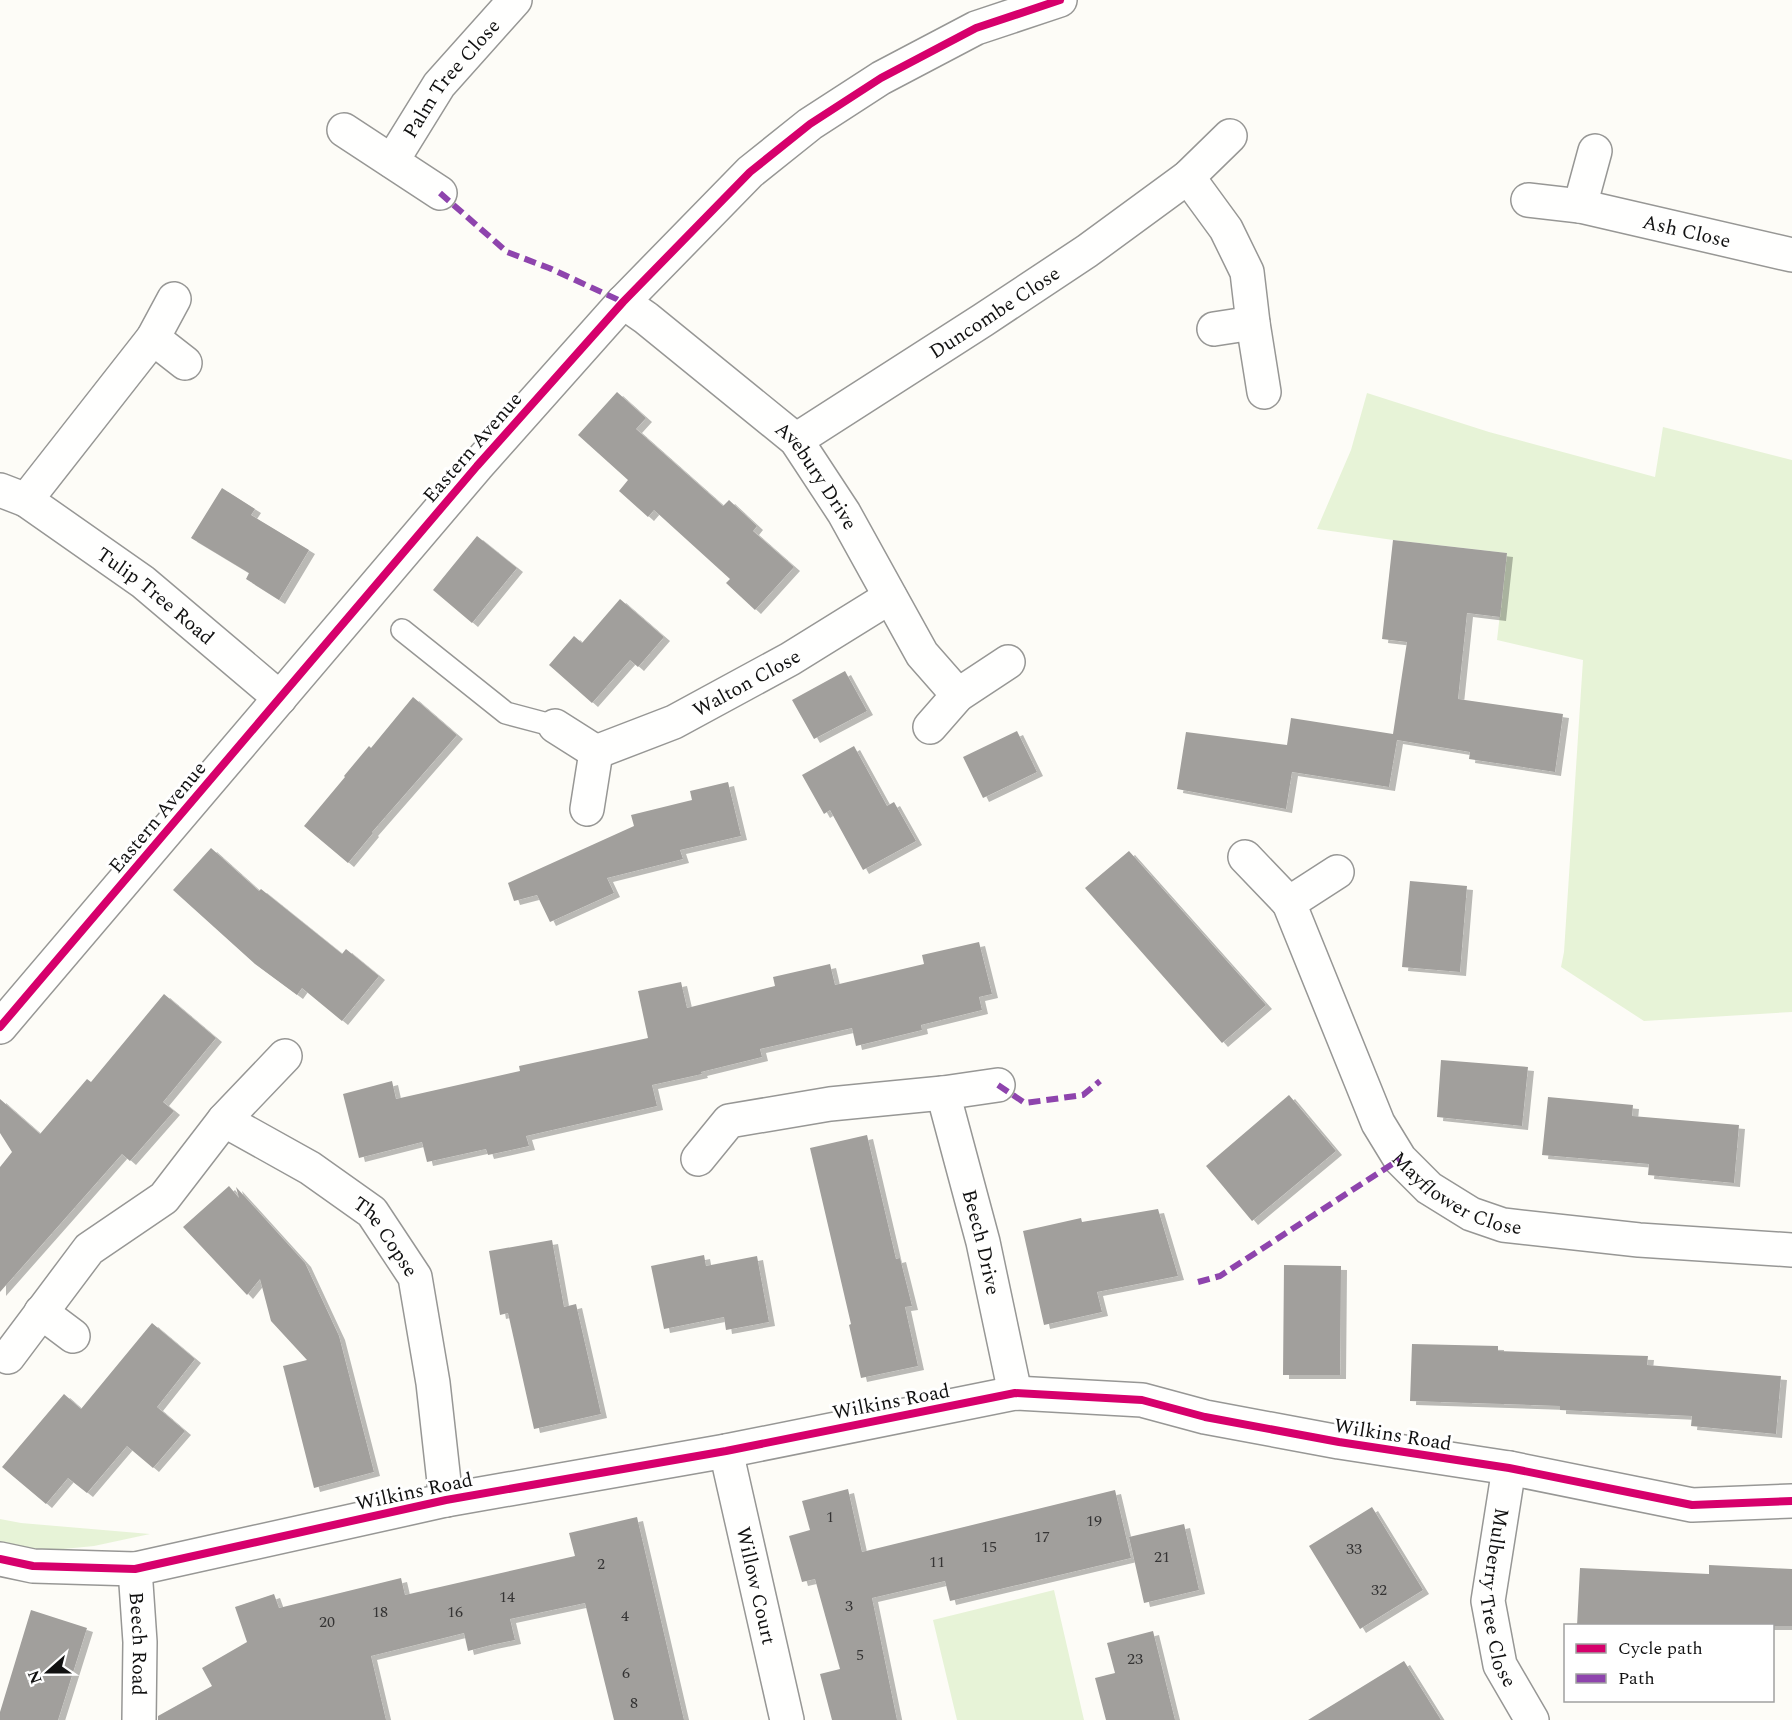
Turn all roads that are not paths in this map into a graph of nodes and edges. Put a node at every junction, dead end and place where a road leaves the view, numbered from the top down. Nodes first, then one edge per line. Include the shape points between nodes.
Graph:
1 (515, 0) edge
2 (1059, 0) edge
3 (344, 130) dead end
4 (1230, 136) dead end
5 (1595, 151) dead end
6 (392, 161) junction
7 (1188, 177) junction
8 (440, 193) dead end
9 (1528, 200) dead end
10 (1580, 206) junction
11 (1792, 255) edge
12 (174, 299) dead end
13 (623, 302) junction
14 (1253, 323) junction
15 (1214, 329) dead end
16 (153, 338) junction
17 (185, 363) dead end
18 (1264, 392) dead end
19 (796, 440) junction
20 (13, 495) edge
21 (890, 597) junction
22 (402, 630) dead end
23 (1008, 662) dead end
24 (957, 695) junction
25 (280, 698) junction
26 (555, 726) joint
27 (930, 727) dead end
28 (596, 752) junction
29 (587, 809) dead end
30 (1245, 857) dead end
31 (1337, 872) dead end
32 (1289, 903) junction
33 (0, 1027) edge
34 (285, 1056) dead end
35 (999, 1085) dead end
36 (943, 1093) junction
37 (224, 1120) junction
38 (698, 1159) dead end
39 (1792, 1250) edge
40 (41, 1312) junction
41 (73, 1336) dead end
42 (8, 1357) dead end
43 (1015, 1393) junction
44 (726, 1451) junction
45 (1509, 1468) junction
46 (446, 1500) junction
47 (1792, 1501) edge
48 (0, 1559) edge
49 (135, 1569) junction
50 (139, 1720) edge
51 (787, 1720) edge
52 (1532, 1720) edge

1 - 6 street, Palm Tree Close via 439,85
2 - 13 street, Eastern Avenue via 976,28 881,78 810,124 750,172
3 - 6 street, Palm Tree Close
4 - 7 street, Duncombe Close
5 - 10 street
6 - 8 street, Palm Tree Close
7 - 14 street via 1226,229 1247,272
7 - 19 street, Duncombe Close via 1087,251
9 - 10 street, Ash Close
10 - 11 street, Ash Close
12 - 16 street, Tulip Tree Road
13 - 19 street, Avebury Drive
13 - 25 street, Eastern Avenue
14 - 15 street
14 - 18 street
16 - 17 street
16 - 20 street, Tulip Tree Road
19 - 21 street, Avebury Drive via 844,513
20 - 25 street, Tulip Tree Road via 143,582
21 - 24 street, Avebury Drive via 922,654
21 - 28 street, Walton Close via 790,659 674,722
22 - 26 lane via 506,713
23 - 24 street
24 - 27 street
25 - 33 street, Eastern Avenue
26 - 28 street
28 - 29 street
30 - 32 street, Mayflower Close
31 - 32 street
32 - 39 street, Mayflower Close via 1378,1124 1400,1159 1429,1188 1471,1214 1503,1225 1639,1240
34 - 37 street
35 - 36 street
36 - 38 street via 830,1104 729,1121
36 - 43 street, Beech Drive via 982,1242
37 - 40 street via 164,1198 89,1249
37 - 46 street, The Copse via 310,1168 372,1212 415,1277 433,1383
40 - 41 street
40 - 42 street
43 - 44 street, Wilkins Road
43 - 45 street, Wilkins Road via 1142,1400 1205,1417 1328,1440
44 - 46 street, Wilkins Road
44 - 51 street, Willow Court
45 - 47 street, Wilkins Road via 1692,1505
45 - 52 street, Mulberry Tree Close via 1488,1601 1500,1665
46 - 49 street, Wilkins Road
48 - 49 street, Wilkins Road via 33,1566
49 - 50 street, Beech Road via 140,1642

